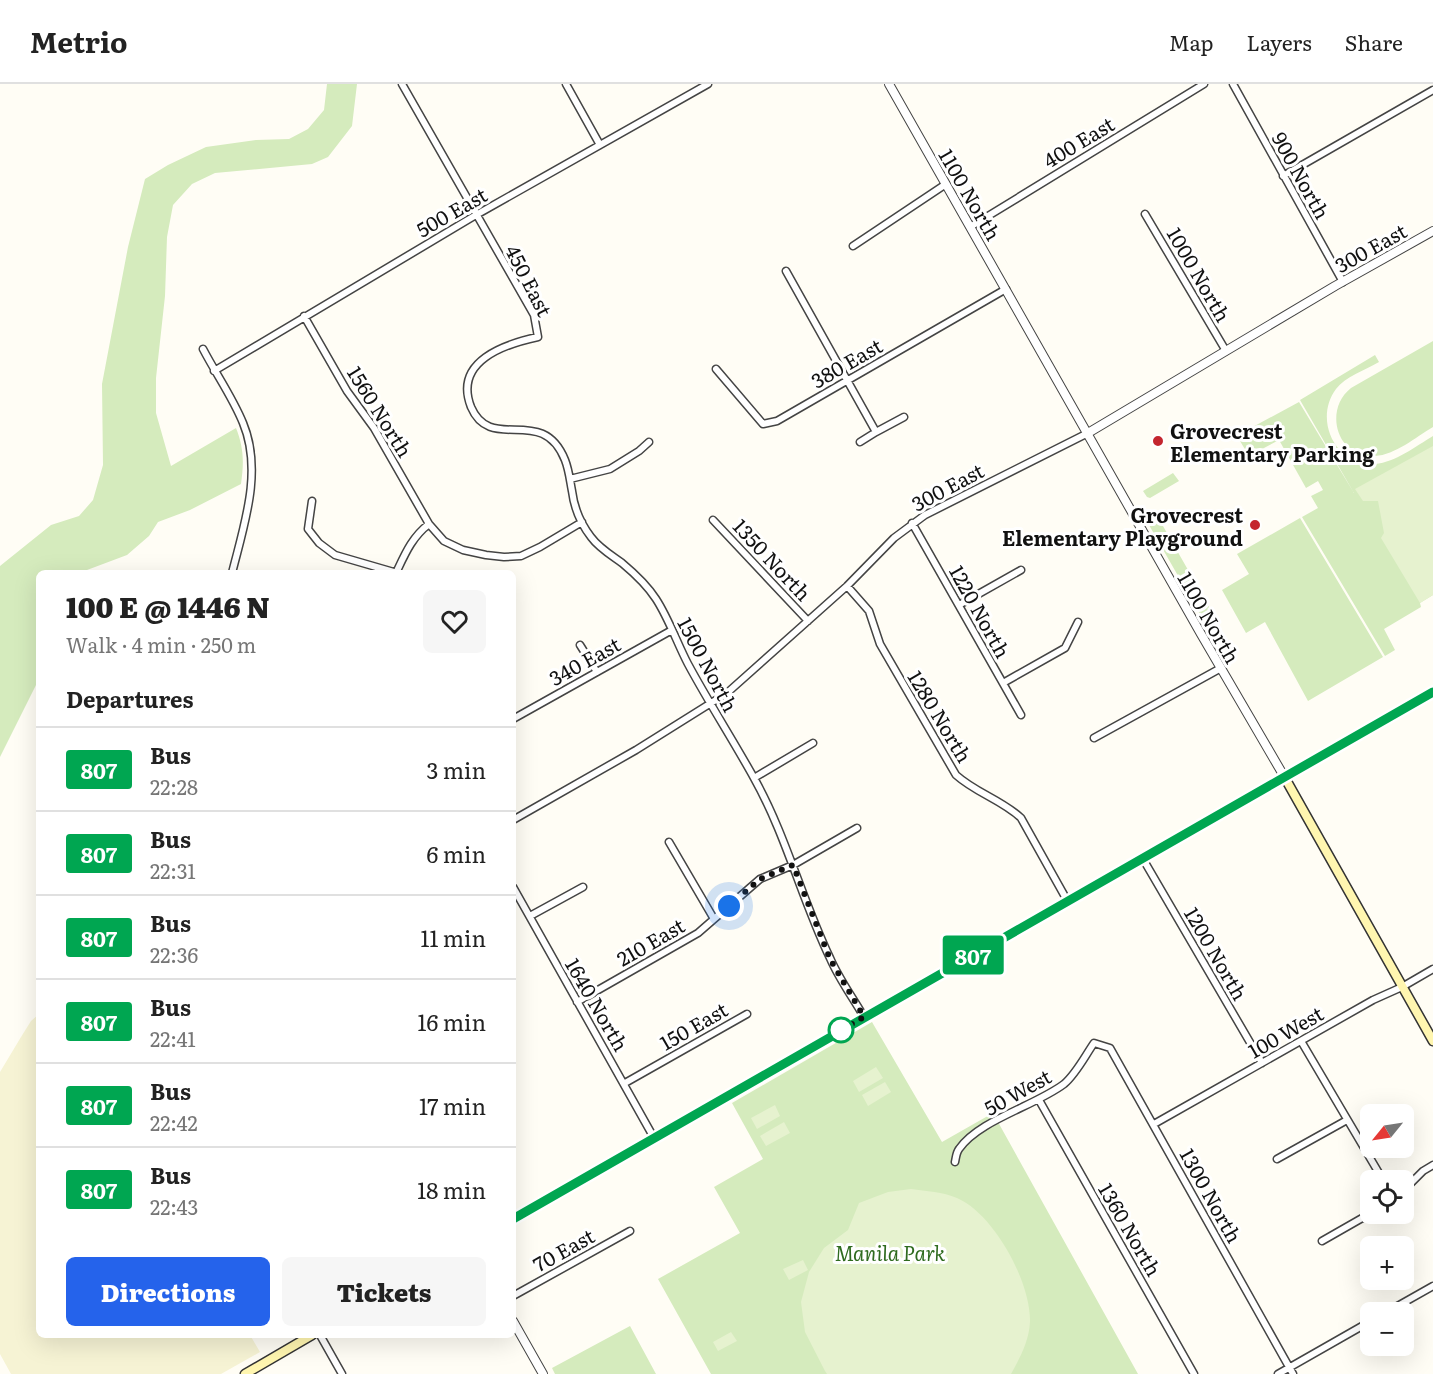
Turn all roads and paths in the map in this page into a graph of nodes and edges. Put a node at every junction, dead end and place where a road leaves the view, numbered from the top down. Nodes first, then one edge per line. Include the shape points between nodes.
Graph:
1 (402, 84) edge
2 (566, 84) edge
3 (708, 84) edge
4 (889, 84) edge
5 (1204, 84) edge
6 (1233, 84) edge
7 (1433, 90) edge
8 (600, 145) junction
9 (1283, 176) junction
10 (946, 184) junction
11 (1145, 214) dead end
12 (476, 215) junction
13 (970, 227) junction
14 (1433, 231) edge
15 (854, 246) dead end
16 (786, 271) dead end
17 (1343, 282) junction
18 (1006, 289) junction
19 (304, 316) junction
20 (203, 350) dead end
21 (1226, 351) junction
22 (716, 369) dead end
23 (214, 371) junction
24 (847, 380) junction
25 (468, 394) joint
26 (904, 417) dead end
27 (876, 432) junction
28 (1088, 432) junction
29 (649, 442) dead end
30 (860, 442) dead end
31 (570, 479) junction
32 (312, 501) dead end
33 (713, 520) dead end
34 (582, 522) junction
35 (912, 523) junction
36 (429, 524) junction
37 (233, 570) edge
38 (387, 570) edge
39 (398, 570) edge
40 (1021, 570) dead end
41 (847, 586) junction
42 (959, 605) junction
43 (808, 621) junction
44 (1078, 622) dead end
45 (672, 630) junction
46 (580, 645) dead end
47 (1221, 668) junction
48 (597, 672) junction
49 (1003, 683) junction
50 (1433, 692) edge
51 (711, 705) junction
52 (516, 715) edge
53 (1021, 715) dead end
54 (1094, 738) dead end
55 (813, 743) dead end
56 (754, 778) junction
57 (1285, 778) junction
58 (516, 818) edge
59 (857, 828) dead end
60 (669, 842) dead end
61 (1143, 859) junction
62 (793, 865) junction
63 (583, 887) dead end
64 (516, 892) edge
65 (1068, 902) junction
66 (530, 916) junction
67 (714, 919) junction
68 (1433, 969) edge
69 (1402, 987) junction
70 (577, 1002) junction
71 (747, 1014) dead end
72 (864, 1017) junction
73 (1301, 1041) junction
74 (1433, 1041) edge
75 (1094, 1043) joint
76 (1262, 1063) junction
77 (625, 1083) junction
78 (1038, 1100) junction
79 (1347, 1119) junction
80 (1154, 1124) junction
81 (654, 1138) junction
82 (1277, 1160) dead end
83 (955, 1162) dead end
84 (1433, 1165) edge
85 (1377, 1170) edge
86 (1414, 1180) edge
87 (516, 1217) edge
88 (1360, 1219) edge
89 (630, 1232) dead end
90 (1323, 1241) dead end
91 (1433, 1286) edge
92 (516, 1294) edge
93 (1405, 1302) edge
94 (516, 1326) edge
95 (1360, 1328) edge
96 (307, 1338) edge
97 (322, 1338) edge
98 (1291, 1371) edge
99 (245, 1374) edge
100 (342, 1374) edge
101 (543, 1374) edge
102 (1194, 1374) edge
103 (1278, 1374) edge

1 - 12 street
2 - 8 street
3 - 8 street, 500 East
4 - 10 street, 1100 North
5 - 13 street, 400 East
6 - 9 street, 900 North
7 - 9 street
8 - 12 street, 500 East
9 - 17 street, 900 North
10 - 13 street, 1100 North
10 - 15 street
11 - 21 street, 1000 North
12 - 19 street, 500 East
12 - 25 street, 450 East via 534,315 538,337 489,353 473,370
13 - 18 street, 1100 North
14 - 17 street, 300 East
16 - 24 street
17 - 21 street, 300 East
18 - 24 street, 380 East
18 - 28 street, 1100 North
19 - 23 street, 500 East
19 - 36 street, 1560 North
20 - 23 street
21 - 28 street, 300 East
22 - 24 street, 380 East via 763,424 777,421
23 - 37 street via 243,422 252,451 253,478
24 - 27 street
25 - 31 street, 1500 North via 478,418 489,426 500,430 537,430 554,440 566,460
26 - 27 street
27 - 30 street
28 - 35 street, 300 East
28 - 47 street, 1100 North
29 - 31 street via 610,469
31 - 34 street, 1500 North
32 - 38 street via 308,529 319,543 336,555
33 - 43 street, 1350 North
34 - 36 street, 1560 North via 521,556 504,557 464,550 444,541
34 - 45 street, 1500 North via 602,549 639,578 656,599
35 - 41 street, 300 East
35 - 42 street, 1220 North
36 - 39 street via 409,544
40 - 42 street
41 - 43 street, 300 East
41 - 65 street, 1280 North via 869,611 879,644 957,775 969,787 1011,808 1021,818
42 - 49 street, 1220 North
43 - 51 street, 300 East
44 - 49 street via 1065,648
45 - 48 street, 340 East
45 - 51 street, 1500 North
46 - 48 street
47 - 54 street
47 - 57 street, 1100 North
48 - 52 street, 340 East
49 - 53 street, 1220 North
50 - 57 main road
51 - 56 street, 1500 North
51 - 58 street, 300 East
55 - 56 street
56 - 62 street, 1500 North
57 - 61 main road
57 - 69 main road, 1100 North
59 - 62 street, 210 East
60 - 67 street
61 - 65 main road
61 - 76 street, 1200 North
62 - 67 street, 210 East via 760,879
62 - 72 street, 1500 North via 830,959
63 - 66 street
64 - 66 street, 1640 North
65 - 72 main road
66 - 70 street, 1640 North
67 - 70 street, 210 East via 698,933
68 - 69 street, 100 West
69 - 73 street, 100 West
69 - 74 main road, 1100 North
70 - 77 street, 1640 North
71 - 77 street, 150 East
72 - 81 main road
73 - 76 street, 100 West
73 - 79 street
75 - 78 street, 50 West via 1066,1082
75 - 80 street, 1300 North via 1110,1048
76 - 80 street, 100 West
77 - 81 street, 1640 North
78 - 83 street, 50 West via 974,1134 958,1150
78 - 102 street, 1360 North
79 - 82 street
79 - 85 street
80 - 98 street, 1300 North
81 - 87 main road
84 - 86 street
88 - 90 street
89 - 92 street, 70 East
91 - 93 street
94 - 101 street
95 - 98 street
96 - 99 main road
97 - 100 street
98 - 103 street

